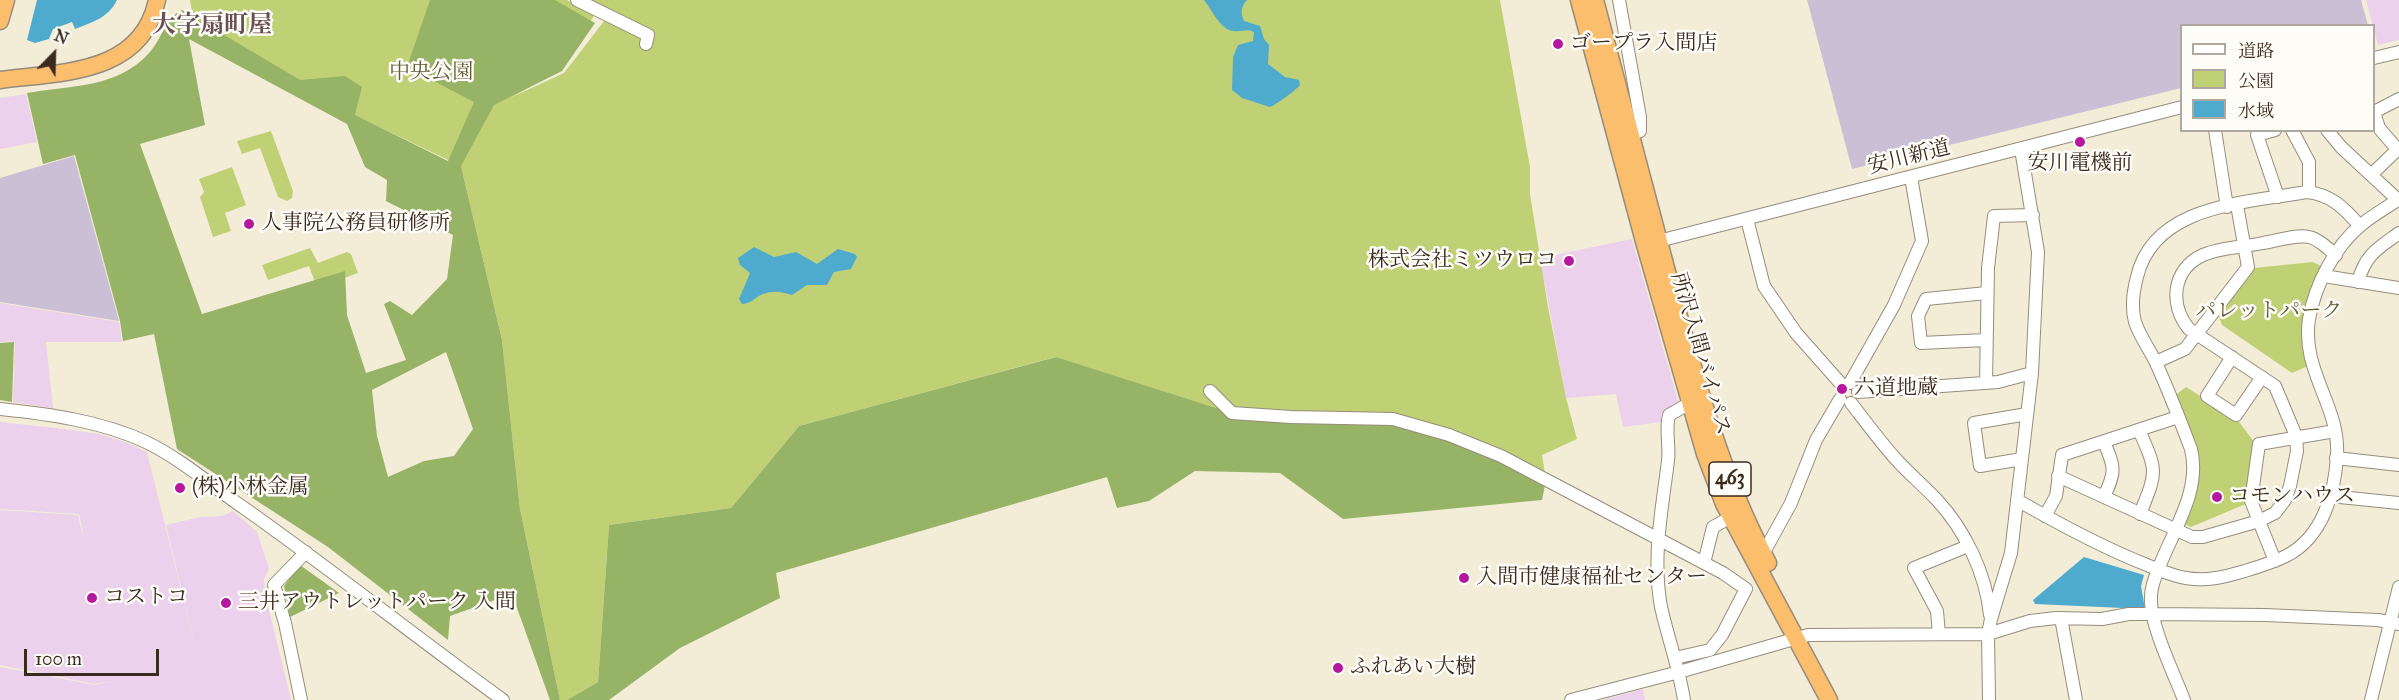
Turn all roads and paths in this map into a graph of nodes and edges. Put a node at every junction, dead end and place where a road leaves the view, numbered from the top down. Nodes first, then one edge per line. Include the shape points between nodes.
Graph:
1 (6, 0) edge
2 (148, 0) edge
3 (157, 0) edge
4 (577, 0) edge
5 (1580, 0) edge
6 (1595, 0) edge
7 (1618, 0) edge
8 (0, 21) edge
9 (646, 44) dead end
10 (2399, 52) edge
11 (2375, 58) edge
12 (66, 67) junction
13 (0, 72) edge
14 (0, 80) edge
15 (2399, 99) edge
16 (2180, 107) edge
17 (2375, 111) edge
18 (2375, 115) edge
19 (2215, 132) edge
20 (2268, 132) edge
21 (2293, 132) edge
22 (2329, 132) edge
23 (1631, 135) junction
24 (2021, 149) junction
25 (2398, 149) edge
26 (2371, 175) junction
27 (1911, 177) junction
28 (2309, 192) junction
29 (2278, 197) junction
30 (2398, 200) edge
31 (2232, 206) junction
32 (2033, 215) junction
33 (1747, 219) junction
34 (2360, 226) junction
35 (2399, 233) edge
36 (1652, 243) junction
37 (2245, 246) junction
38 (2336, 255) junction
39 (2324, 276) junction
40 (2358, 282) junction
41 (2399, 288) edge
42 (1987, 292) junction
43 (2196, 334) junction
44 (1986, 340) junction
45 (2232, 357) junction
46 (2156, 362) junction
47 (2032, 373) junction
48 (2262, 377) junction
49 (1986, 383) junction
50 (1210, 391) dead end
51 (1848, 392) junction
52 (1690, 403) junction
53 (0, 409) edge
54 (2026, 414) junction
55 (2178, 417) junction
56 (2139, 430) junction
57 (2335, 430) junction
58 (2296, 436) junction
59 (2104, 442) junction
60 (2336, 458) junction
61 (2022, 459) junction
62 (2399, 465) edge
63 (2058, 476) junction
64 (2330, 496) junction
65 (2104, 497) junction
66 (2017, 500) junction
67 (2399, 503) edge
68 (2140, 514) junction
69 (2045, 516) junction
70 (1731, 517) junction
71 (2259, 521) junction
72 (2175, 529) junction
73 (1658, 540) junction
74 (1968, 546) junction
75 (306, 552) junction
76 (1763, 554) junction
77 (2275, 561) junction
78 (1704, 563) junction
79 (2158, 569) junction
80 (2399, 587) edge
81 (2153, 614) junction
82 (2061, 618) junction
83 (1991, 619) junction
84 (2395, 623) edge
85 (1939, 634) junction
86 (1988, 634) junction
87 (1802, 637) junction
88 (1676, 658) junction
89 (1679, 672) junction
90 (301, 700) edge
91 (503, 700) edge
92 (1570, 700) edge
93 (1684, 700) edge
94 (1829, 700) edge
95 (1842, 700) edge
96 (1989, 700) edge
97 (2076, 700) edge
98 (2184, 700) edge
99 (2371, 700) edge

1 - 8 highway
2 - 12 highway via 137,28 118,46
3 - 12 highway via 147,28 123,54 95,65
4 - 9 street via 648,35
5 - 36 highway, 所沢入間バイパス / 463
6 - 23 highway, 所沢入間バイパス / 463
7 - 23 street via 1640,117 1640,131
10 - 11 street
12 - 13 highway
12 - 14 highway
15 - 17 street
16 - 24 street, 安川新道
18 - 25 street via 2379,128
19 - 31 street
20 - 29 street via 2257,135
21 - 28 street via 2309,162
22 - 26 street
23 - 36 highway, 所沢入間バイパス / 463
24 - 27 street, 安川新道
24 - 32 street
25 - 26 street
26 - 30 street
27 - 33 street, 安川新道
27 - 51 street via 1922,241 1894,305
28 - 29 street
28 - 34 street via 2337,202
29 - 31 street
30 - 34 street
31 - 37 street
31 - 46 street via 2200,212 2169,228 2151,247 2138,270 2133,295 2136,324
32 - 42 street via 1994,216
32 - 47 street via 2038,252
33 - 36 street, 安川新道
33 - 51 street via 1764,286 1796,333
34 - 38 street
35 - 40 street via 2373,251
36 - 52 highway, 所沢入間バイパス / 463
36 - 76 highway, 所沢入間バイパス / 463 via 1716,445
37 - 38 street via 2300,236 2310,237
37 - 43 street via 2248,267
37 - 43 street via 2205,254 2180,277 2176,292 2178,311
38 - 39 street
39 - 40 street
39 - 57 street via 2312,306 2308,348
40 - 41 street
42 - 44 street
42 - 44 street via 1926,300 1918,316 1921,343
43 - 45 street
43 - 46 street via 2185,349
44 - 49 street
45 - 48 street
45 - 48 street via 2207,396 2236,415
46 - 55 street
47 - 49 street
47 - 54 street
48 - 58 street via 2275,386
49 - 51 street
50 - 73 street via 1232,413 1393,419 1449,435 1501,456
51 - 74 street via 1894,458 1939,501
51 - 76 street via 1816,440 1791,504
52 - 70 highway, 所沢入間バイパス / 463 via 1705,454
52 - 73 street via 1669,415 1667,423 1669,449
53 - 75 street via 70,418 145,441 171,455
54 - 61 street
54 - 61 street via 1974,423 1980,466
55 - 56 street
55 - 72 street via 2191,449 2194,477 2192,492
56 - 59 street
56 - 68 street via 2153,462 2154,478
57 - 58 street
57 - 60 street
58 - 71 street via 2297,451 2287,493 2275,513
58 - 71 street via 2259,444 2252,501
59 - 63 street via 2062,454
59 - 65 street via 2114,467
60 - 62 street
60 - 64 street
61 - 66 street
63 - 65 street
63 - 69 street via 2056,496
64 - 67 street
64 - 77 street via 2318,526 2308,538 2288,556
65 - 68 street
66 - 69 street
66 - 83 street via 2007,572
68 - 72 street
69 - 79 street via 2084,538
70 - 78 street via 1713,527
70 - 87 highway, 所沢入間バイパス / 463
71 - 72 street via 2203,537 2192,537
71 - 77 street
72 - 79 street
73 - 78 street
73 - 88 street via 1661,606
74 - 83 street via 1988,596
74 - 85 street via 1914,568 1936,611
75 - 90 street via 274,585
75 - 91 street
76 - 87 highway, 所沢入間バイパス / 463
77 - 79 street via 2207,580 2184,578
78 - 88 street via 1746,589 1710,650
79 - 81 street via 2151,589
80 - 84 street
81 - 82 street
81 - 84 street via 2265,615
81 - 98 street
82 - 86 street via 2030,621
82 - 97 street
83 - 86 street
84 - 99 street
85 - 86 street
85 - 87 street
86 - 96 street
87 - 89 street
87 - 94 highway, 所沢入間バイパス / 463
87 - 95 highway, 所沢入間バイパス / 463
88 - 89 street
89 - 92 street
89 - 93 street

